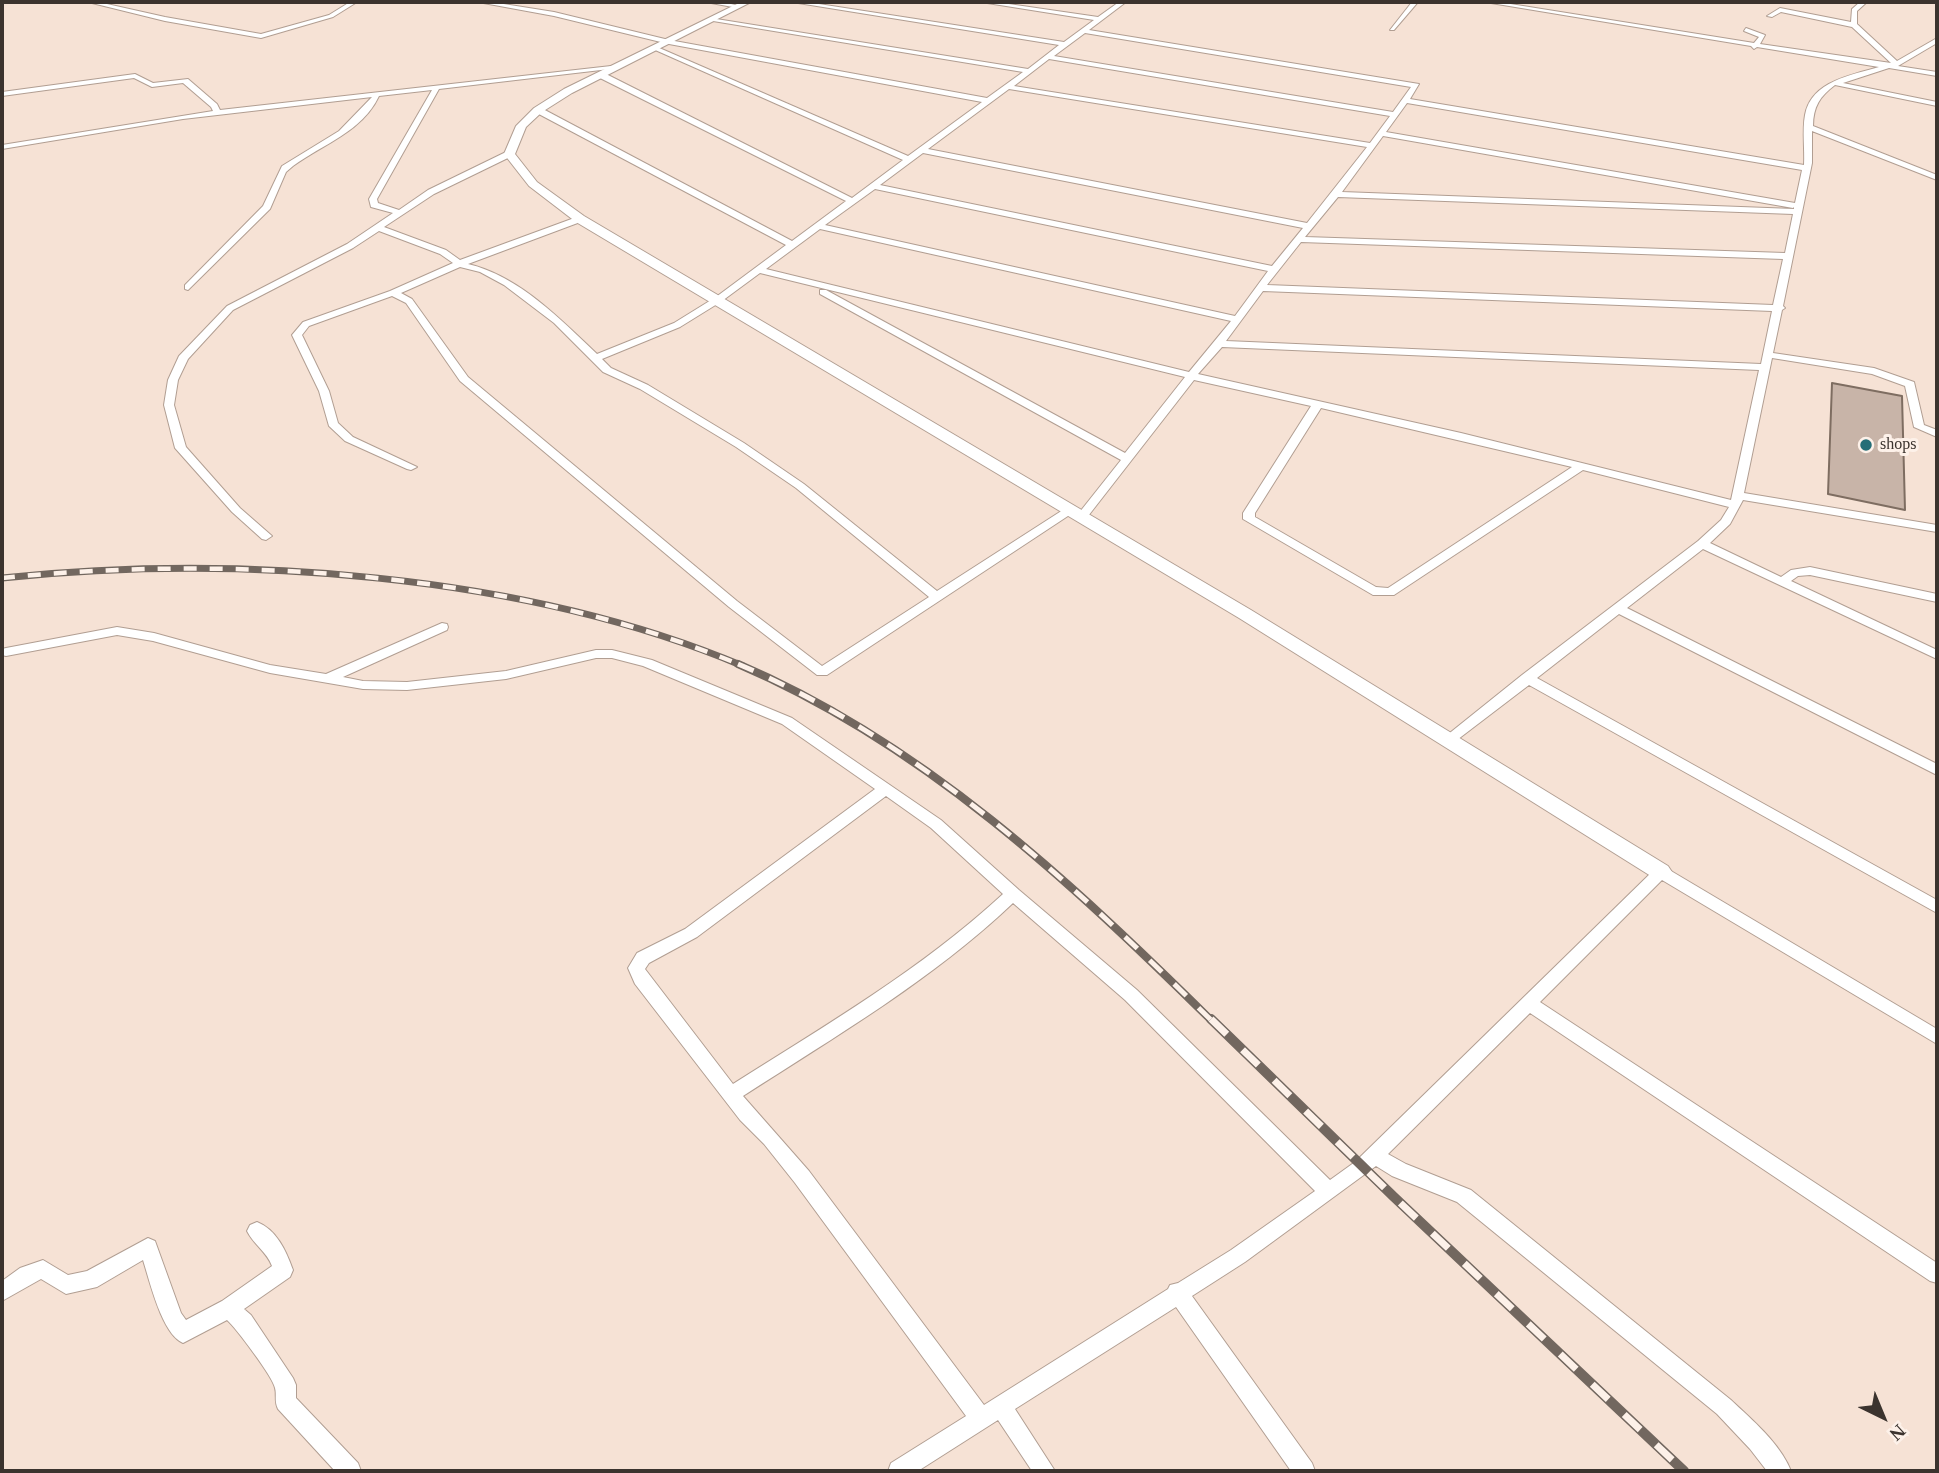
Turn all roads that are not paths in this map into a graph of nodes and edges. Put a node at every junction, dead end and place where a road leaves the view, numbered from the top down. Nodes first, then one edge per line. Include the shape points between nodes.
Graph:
1 (91, 2) edge
2 (354, 2) edge
3 (481, 2) edge
4 (709, 2) edge
5 (795, 2) edge
6 (984, 2) edge
7 (1123, 2) edge
8 (1415, 2) edge
9 (1488, 2) edge
10 (1864, 2) edge
11 (743, 4) edge
12 (1559, 7) dead end
13 (1548, 12) junction
14 (1770, 16) dead end
15 (1098, 19) junction
16 (710, 20) junction
17 (1751, 22) dead end
18 (1854, 25) junction
19 (1392, 29) dead end
20 (1746, 30) junction
21 (1083, 31) junction
22 (1937, 40) edge
23 (1729, 42) junction
24 (1063, 44) junction
25 (662, 45) junction
26 (1754, 47) junction
27 (1047, 57) junction
28 (618, 66) junction
29 (1892, 66) junction
30 (1028, 71) junction
31 (1937, 74) edge
32 (601, 75) junction
33 (1835, 83) junction
34 (1008, 87) junction
35 (437, 88) junction
36 (2, 94) edge
37 (376, 97) junction
38 (989, 101) junction
39 (1406, 101) junction
40 (1937, 104) edge
41 (538, 110) junction
42 (217, 113) junction
43 (1394, 114) junction
44 (1811, 128) junction
45 (1381, 133) junction
46 (1371, 145) junction
47 (2, 147) edge
48 (922, 150) junction
49 (509, 154) junction
50 (908, 159) junction
51 (1806, 168) junction
52 (1937, 178) edge
53 (874, 186) junction
54 (1336, 194) junction
55 (852, 201) junction
56 (1798, 209) junction
57 (401, 213) junction
58 (580, 219) junction
59 (818, 226) junction
60 (1308, 226) junction
61 (379, 228) junction
62 (1300, 239) junction
63 (792, 245) junction
64 (1788, 256) junction
65 (459, 264) junction
66 (1274, 269) junction
67 (759, 270) junction
68 (806, 283) junction
69 (188, 287) dead end
70 (1262, 288) junction
71 (393, 293) junction
72 (719, 299) junction
73 (1780, 308) junction
74 (1237, 319) junction
75 (1219, 344) junction
76 (594, 359) junction
77 (1768, 361) junction
78 (1191, 376) junction
79 (1318, 404) junction
80 (1937, 435) edge
81 (1126, 458) junction
82 (1582, 466) junction
83 (411, 467) dead end
84 (1738, 501) junction
85 (1076, 514) junction
86 (1937, 530) edge
87 (266, 536) dead end
88 (1702, 544) junction
89 (1781, 582) junction
90 (937, 597) junction
91 (1937, 598) edge
92 (1618, 609) junction
93 (442, 628) dead end
94 (6, 652) dead end
95 (1937, 655) edge
96 (1527, 678) junction
97 (327, 679) junction
98 (1448, 740) junction
99 (1937, 770) edge
100 (887, 788) junction
101 (1661, 872) junction
102 (1013, 894) junction
103 (1937, 907) edge
104 (1528, 1003) junction
105 (1937, 1037) edge
106 (731, 1094) junction
107 (1375, 1156) junction
108 (1328, 1191) junction
109 (257, 1231) dead end
110 (1937, 1274) edge
111 (2, 1292) edge
112 (1177, 1292) junction
113 (229, 1308) junction
114 (1001, 1406) junction
115 (981, 1419) junction
116 (350, 1471) edge
117 (899, 1471) edge
118 (1044, 1471) edge
119 (1304, 1471) edge
120 (1780, 1471) edge

1 - 2 street via 261,36 331,16
3 - 25 street via 554,15
4 - 11 street
5 - 24 street
6 - 15 street
7 - 15 street
8 - 19 street
9 - 13 street
10 - 18 street via 1854,10
11 - 16 street
12 - 13 street
13 - 23 street
14 - 18 street via 1780,10
15 - 21 street
16 - 25 street
16 - 30 street
17 - 20 street
18 - 29 street
20 - 23 street
20 - 26 street via 1763,36
21 - 24 street
21 - 39 street via 1415,84
22 - 29 street
23 - 26 street
24 - 27 street
25 - 28 street
25 - 38 street
25 - 50 street
26 - 29 street
27 - 30 street
27 - 43 street
28 - 32 street
28 - 35 street
29 - 31 street
29 - 33 street
30 - 34 street
32 - 41 street
32 - 55 street
33 - 40 street
33 - 44 street via 1814,103 1809,113
34 - 38 street
34 - 46 street
35 - 37 street
35 - 57 street via 373,199 374,205
36 - 42 street via 135,76 152,85 186,80
37 - 42 street
37 - 69 street via 330,141 282,171 267,207
38 - 48 street
39 - 43 street
39 - 51 street
41 - 49 street via 521,126
41 - 63 street
42 - 47 street
43 - 45 street
44 - 51 street
44 - 52 street
45 - 46 street
45 - 56 street
46 - 54 street
48 - 50 street
48 - 60 street
49 - 57 street via 431,192
49 - 58 street via 533,184
50 - 53 street
51 - 56 street
53 - 55 street
53 - 66 street
54 - 56 street
54 - 60 street
55 - 59 street
56 - 64 street
57 - 61 street
58 - 65 street
58 - 72 street
59 - 63 street
59 - 74 street
60 - 62 street
61 - 65 street via 443,252
61 - 87 street via 230,308 183,358 173,380 169,405 181,448 236,510
62 - 64 street
62 - 66 street
63 - 67 street
64 - 73 street
65 - 71 street
65 - 76 street via 507,283 577,337
66 - 70 street
67 - 68 street
67 - 72 street
68 - 78 street
68 - 81 street
70 - 73 street
70 - 74 street
71 - 83 street via 306,324 297,335 334,424 349,439
71 - 90 street via 409,301 464,379 733,604 822,672
72 - 76 street via 667,329
72 - 85 street
73 - 77 street
74 - 75 street
75 - 77 street
75 - 78 street
76 - 90 street via 800,486
77 - 80 street via 1874,371 1910,384 1919,427
77 - 84 street
78 - 79 street
78 - 81 street
79 - 82 street
79 - 82 street via 1249,519 1373,591 1390,592
81 - 85 street
82 - 84 street
84 - 86 street
84 - 88 street via 1726,522
85 - 90 street
85 - 98 street
88 - 89 street
88 - 92 street
89 - 91 street via 1810,571
89 - 95 street
92 - 96 street
92 - 99 street
93 - 97 street
94 - 97 street via 117,631
96 - 98 street
96 - 103 street
97 - 100 street via 407,685 506,675 612,654 647,663 787,721
98 - 101 street
100 - 102 street via 936,824
100 - 106 street via 691,933 643,958 636,968
101 - 104 street
101 - 105 street
102 - 106 street via 906,982
102 - 108 street via 1131,995
104 - 107 street
104 - 110 street
106 - 115 street via 802,1177
107 - 108 street
107 - 120 street via 1464,1196 1724,1407
108 - 112 street via 1248,1250
109 - 113 street via 276,1251 284,1270
111 - 113 street via 43,1269 66,1285 90,1280 148,1247 173,1318 183,1333
112 - 114 street
112 - 119 street
113 - 116 street via 244,1322 286,1385 285,1402
114 - 115 street
114 - 118 street
115 - 117 street

